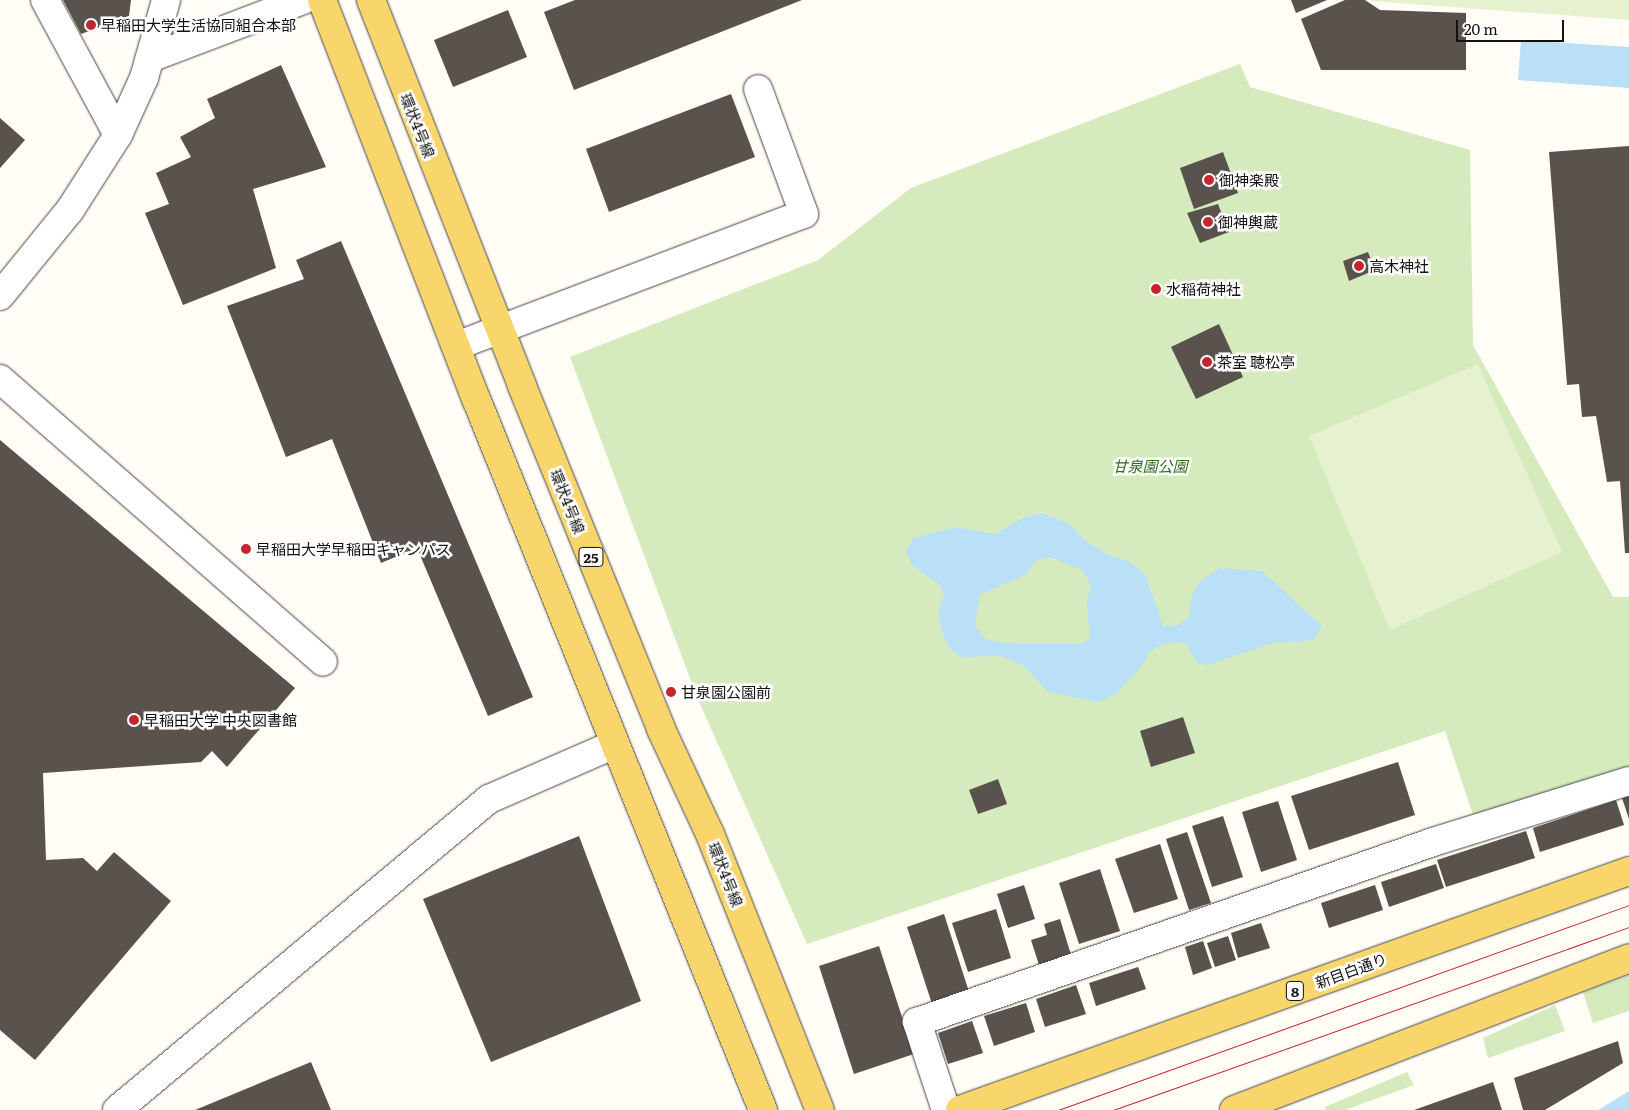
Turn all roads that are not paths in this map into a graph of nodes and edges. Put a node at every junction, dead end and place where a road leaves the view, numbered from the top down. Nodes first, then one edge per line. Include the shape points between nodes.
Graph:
1 (45, 0) edge
2 (166, 0) edge
3 (303, 0) edge
4 (322, 0) edge
5 (371, 0) edge
6 (150, 58) junction
7 (758, 89) dead end
8 (118, 135) junction
9 (0, 296) edge
10 (499, 330) junction
11 (456, 346) junction
12 (0, 379) edge
13 (324, 662) dead end
14 (615, 744) junction
15 (1629, 781) edge
16 (1629, 871) edge
17 (1629, 958) edge
18 (117, 1110) edge
19 (763, 1110) edge
20 (820, 1110) edge
21 (946, 1110) edge
22 (960, 1110) edge
23 (1234, 1110) edge

1 - 8 street
2 - 6 street
3 - 6 street
4 - 11 main road
5 - 10 main road, 環状4号線 / 25
6 - 8 street
7 - 10 street via 804,214
8 - 9 street via 70,210
10 - 11 street
10 - 20 main road, 環状4号線 / 25 via 662,730 710,834
11 - 14 main road
12 - 13 street
14 - 18 street via 489,799
14 - 19 main road
15 - 21 street via 1434,842 916,1022
16 - 22 main road, 新目白通り / 8
17 - 23 main road

